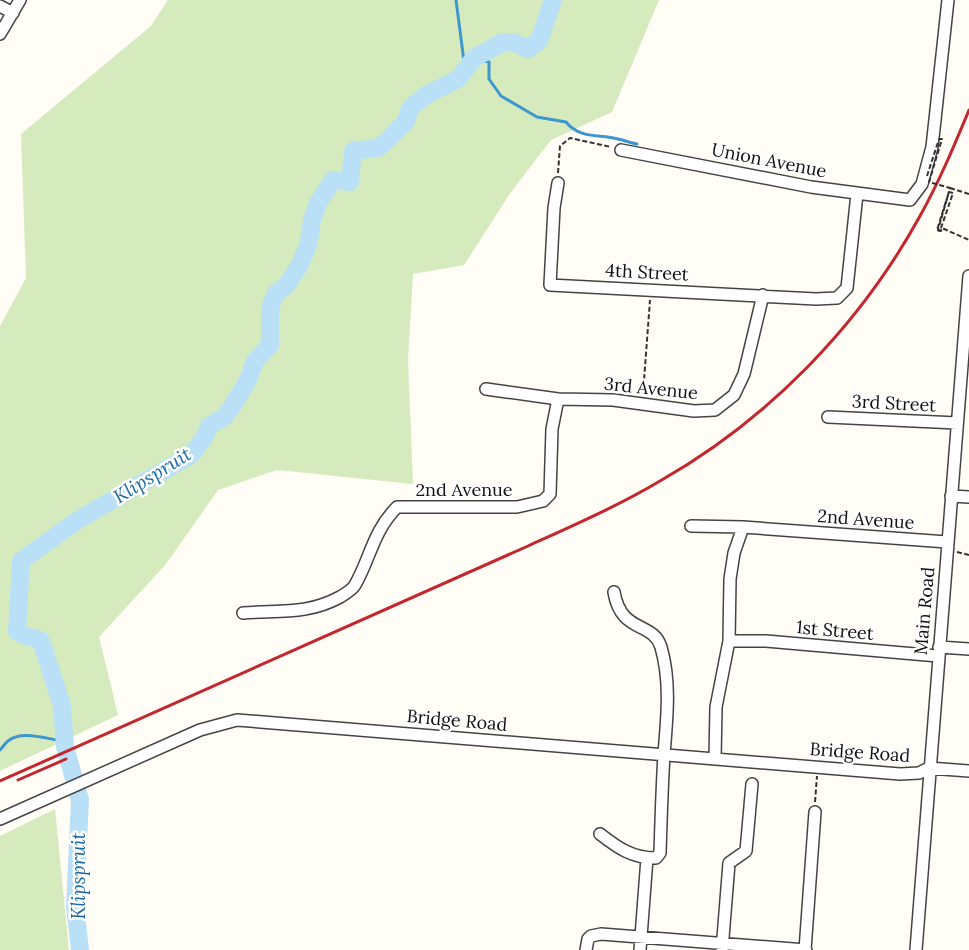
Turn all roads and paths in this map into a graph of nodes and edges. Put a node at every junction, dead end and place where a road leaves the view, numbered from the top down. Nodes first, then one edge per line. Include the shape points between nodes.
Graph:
1 (20, 0) edge
2 (948, 0) edge
3 (0, 6) edge
4 (13, 13) junction
5 (0, 34) edge
6 (621, 150) joint
7 (928, 176) dead end
8 (558, 183) joint
9 (950, 188) junction
10 (857, 194) junction
11 (969, 194) edge
12 (969, 240) edge
13 (969, 276) edge
14 (651, 290) junction
15 (763, 296) junction
16 (967, 331) edge
17 (486, 389) dead end
18 (558, 399) junction
19 (643, 404) junction
20 (828, 417) dead end
21 (957, 423) junction
22 (951, 496) junction
23 (969, 497) edge
24 (691, 526) dead end
25 (743, 527) junction
26 (947, 542) junction
27 (614, 592) dead end
28 (243, 613) dead end
29 (730, 641) junction
30 (969, 649) edge
31 (938, 651) junction
32 (664, 754) junction
33 (715, 759) junction
34 (818, 767) junction
35 (929, 768) junction
36 (969, 771) edge
37 (752, 784) dead end
38 (815, 812) joint
39 (0, 819) edge
40 (600, 834) dead end
41 (647, 858) junction
42 (642, 937) junction
43 (723, 947) edge
44 (586, 950) edge
45 (640, 950) edge
46 (805, 950) edge
47 (916, 950) edge

1 - 4 street
2 - 10 street, Union Avenue via 932,147 922,184 910,200
3 - 4 street
4 - 5 street
6 - 8 path via 570,138 560,146
6 - 10 street, Union Avenue
7 - 9 path, bridge via 939,139 942,139 929,182
8 - 14 street, 4th Street via 550,284
9 - 11 path
9 - 12 path, bridge via 945,205 943,213 938,230 953,193 949,192 945,207 938,230 942,228
10 - 15 street, 4th Street via 849,277 842,294 836,298 816,299
13 - 16 street, Main Road
14 - 15 street, 4th Street
14 - 19 path
15 - 19 street, 3rd Avenue via 744,374 724,405 704,412
16 - 21 street, Main Road
17 - 18 street, 3rd Avenue
18 - 19 street, 3rd Avenue
18 - 28 street, 2nd Avenue via 552,429 550,494 544,501 517,507 397,507 374,539 354,586 346,593 322,607
20 - 21 street, 3rd Street
21 - 22 street, Main Road
22 - 23 street
22 - 26 street, Main Road
24 - 25 street, 2nd Avenue
25 - 26 street, 2nd Avenue
25 - 29 street via 730,579
26 - 31 street, Main Road
27 - 32 street via 623,617 655,638 661,648 668,694
29 - 31 street, 1st Street
29 - 33 street via 716,707
30 - 31 street, 1st Street
31 - 35 street, Main Road
32 - 33 street, Bridge Road
32 - 39 street, Bridge Road via 237,720 200,730
32 - 41 street via 660,853 656,858
33 - 34 street, Bridge Road
34 - 35 street, Bridge Road via 900,774 919,773
34 - 38 path
35 - 36 street, Bridge Road
35 - 47 street, Main Road
37 - 43 street via 746,851 729,863
38 - 46 street
40 - 41 street via 626,854
41 - 42 street
42 - 43 street
42 - 44 street via 595,934 588,939
42 - 45 street
43 - 46 street

